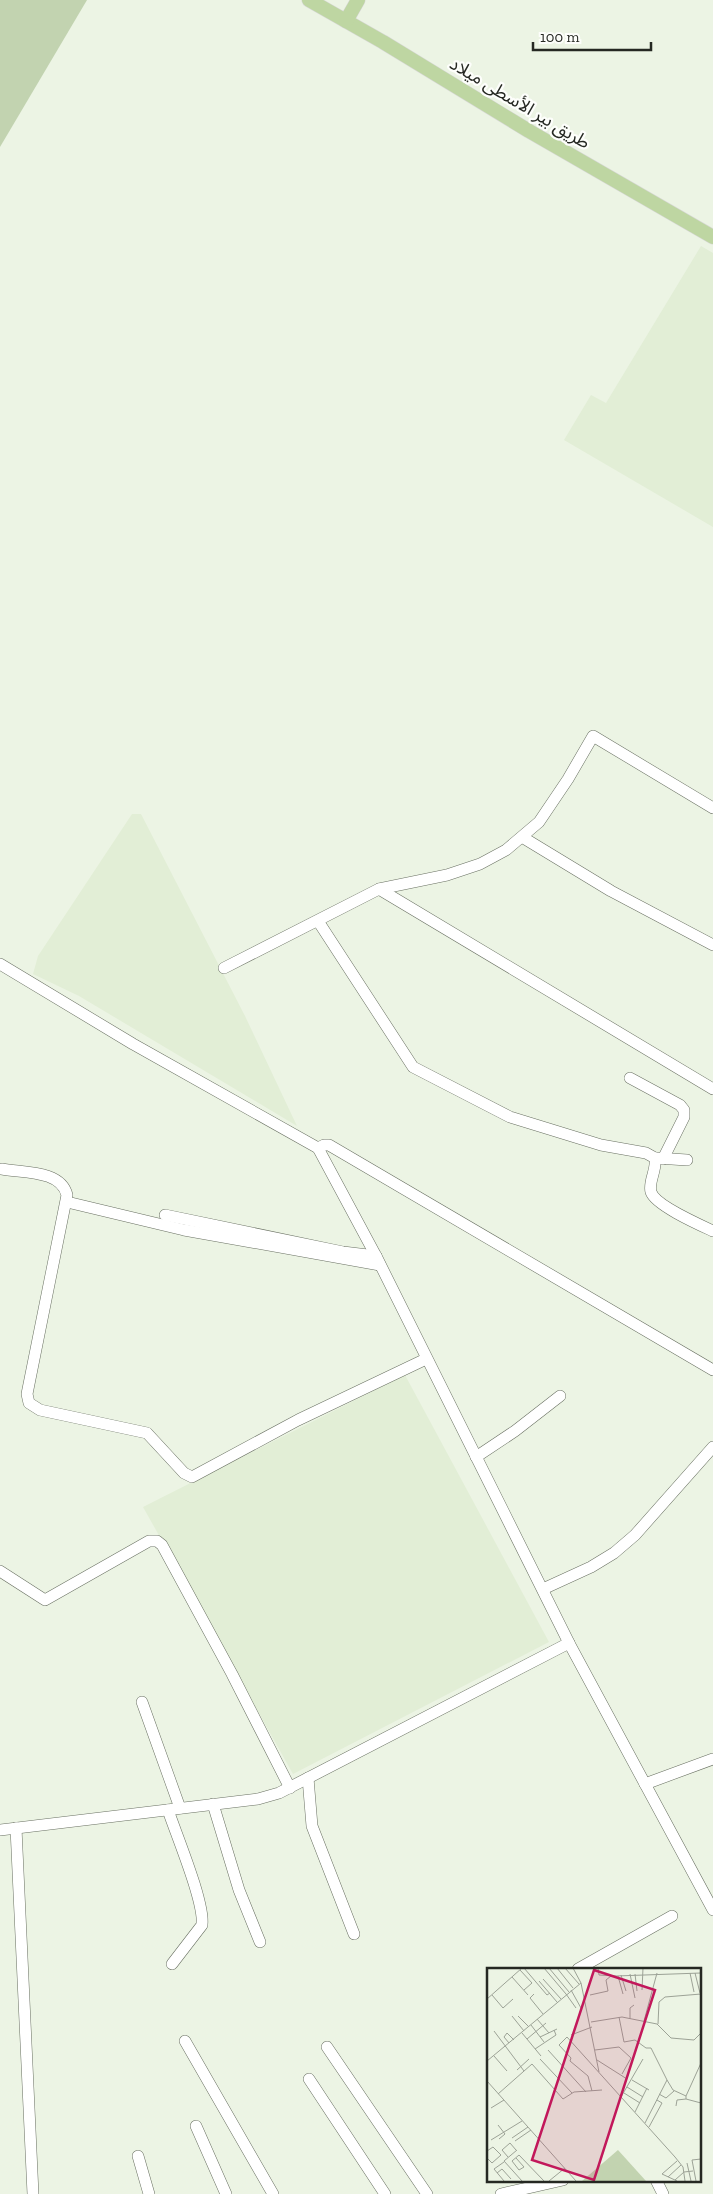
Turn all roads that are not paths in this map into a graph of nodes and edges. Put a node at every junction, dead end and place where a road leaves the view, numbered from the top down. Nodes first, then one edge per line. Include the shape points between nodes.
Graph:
1 (309, 0) edge
2 (358, 0) edge
3 (346, 21) junction
4 (713, 237) edge
5 (713, 808) edge
6 (522, 837) junction
7 (379, 889) junction
8 (318, 921) junction
9 (713, 945) edge
10 (0, 964) edge
11 (224, 968) dead end
12 (630, 1078) dead end
13 (713, 1089) edge
14 (318, 1148) junction
15 (659, 1158) junction
16 (687, 1160) dead end
17 (2, 1169) dead end
18 (67, 1202) junction
19 (164, 1215) dead end
20 (713, 1230) edge
21 (378, 1261) junction
22 (426, 1359) junction
23 (713, 1370) edge
24 (560, 1396) dead end
25 (713, 1447) edge
26 (476, 1457) junction
27 (0, 1571) edge
28 (543, 1589) junction
29 (569, 1643) junction
30 (142, 1702) dead end
31 (713, 1759) edge
32 (308, 1778) junction
33 (645, 1784) junction
34 (290, 1788) junction
35 (213, 1804) junction
36 (180, 1808) junction
37 (168, 1810) junction
38 (16, 1828) junction
39 (0, 1830) edge
40 (713, 1910) edge
41 (672, 1916) dead end
42 (354, 1934) dead end
43 (260, 1942) dead end
44 (172, 1964) dead end
45 (580, 1968) edge
46 (186, 2041) dead end
47 (327, 2047) dead end
48 (309, 2080) dead end
49 (196, 2126) dead end
50 (138, 2156) dead end
51 (553, 2182) edge
52 (657, 2182) edge
53 (517, 2189) edge
54 (33, 2194) edge
55 (149, 2194) edge
56 (226, 2194) edge
57 (273, 2194) edge
58 (384, 2194) edge
59 (427, 2194) edge
60 (501, 2194) edge
61 (662, 2194) edge

1 - 3 main road, طريق بير الأسطى ميلاد
2 - 3 main road
3 - 4 main road, طريق بير الأسطى ميلاد
5 - 6 street via 593,736 553,803
6 - 7 street via 480,864 447,875
6 - 9 street via 611,891
7 - 8 street
7 - 13 street
8 - 11 street
8 - 15 street via 413,1067 510,1117 600,1145
10 - 14 street via 133,1044
12 - 15 street via 684,1110 684,1117
14 - 21 street
14 - 23 street via 329,1145
15 - 16 street
15 - 20 street via 651,1193 657,1200
17 - 18 street via 54,1178 66,1190
18 - 21 street via 184,1230
18 - 22 street via 27,1399 40,1410 147,1434 189,1477 201,1474 298,1420
19 - 21 street
21 - 22 street
22 - 26 street
24 - 26 street
25 - 28 street via 636,1535 591,1566
26 - 28 street
27 - 34 street via 45,1600 149,1541 157,1541 227,1665
28 - 29 street
29 - 32 street
29 - 33 street
30 - 36 street
31 - 33 street
32 - 34 street
32 - 42 street via 312,1826
33 - 40 street
34 - 35 street via 258,1799
35 - 36 street
35 - 43 street via 239,1890
36 - 37 street
37 - 38 street
37 - 44 street via 203,1919 202,1925
38 - 39 street
38 - 54 street
41 - 45 street
46 - 57 street
47 - 59 street
48 - 58 street
49 - 56 street
50 - 55 street
51 - 53 street
52 - 61 street
53 - 60 street

